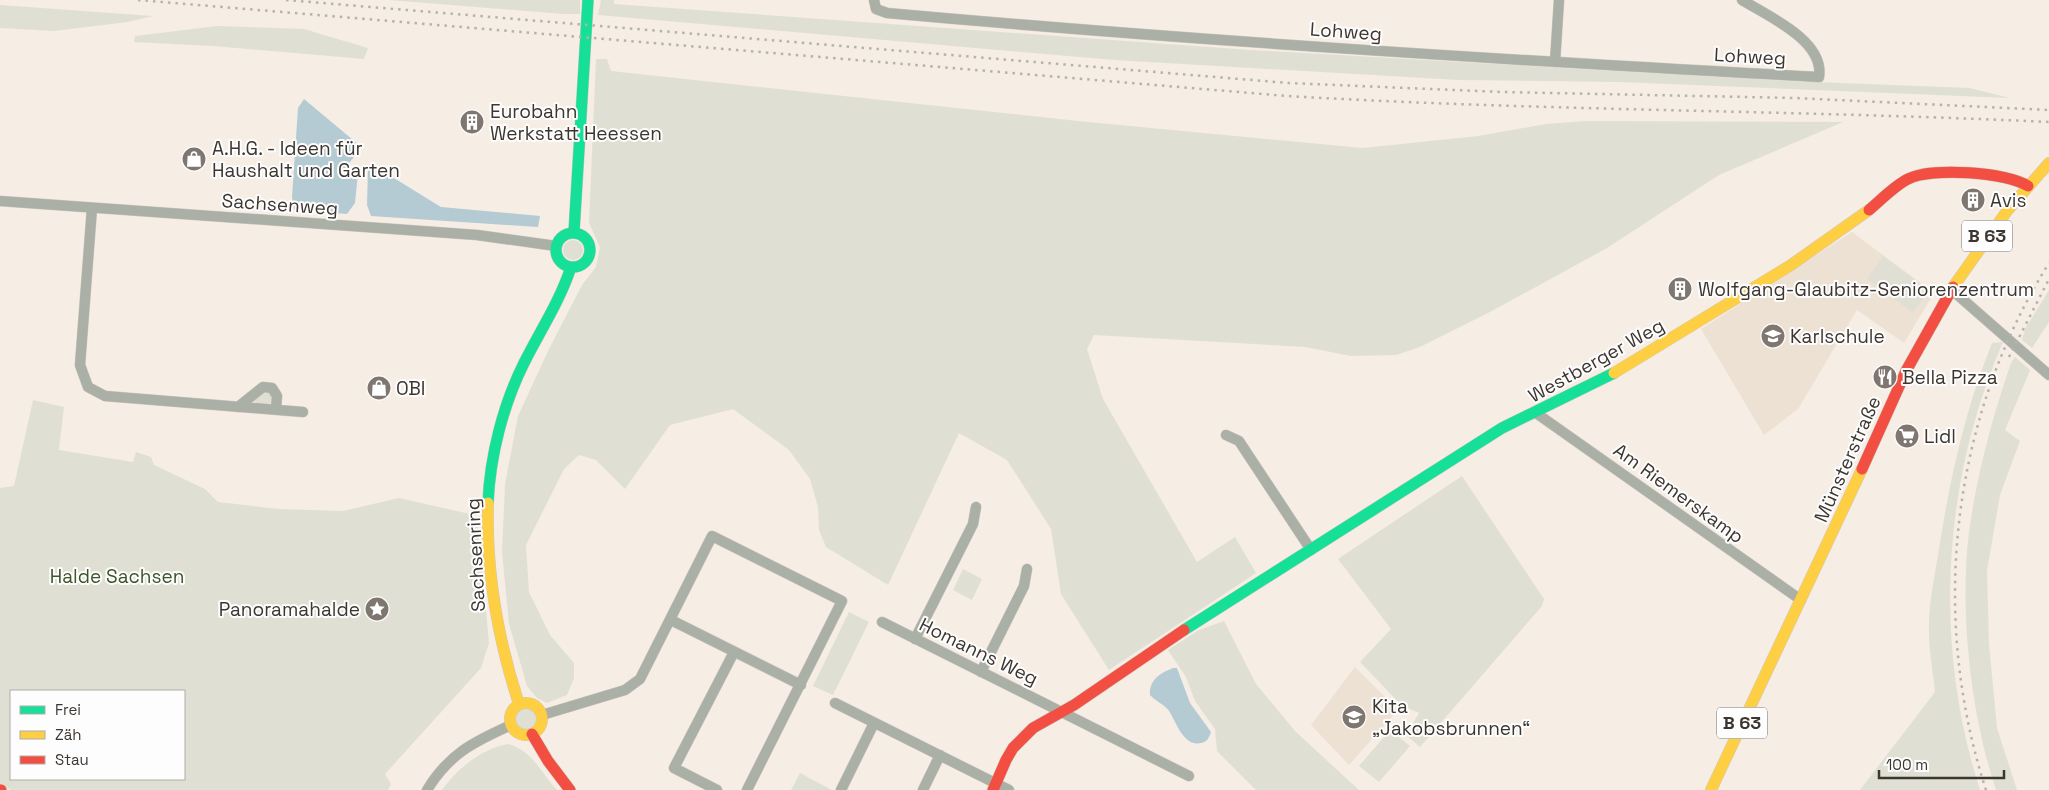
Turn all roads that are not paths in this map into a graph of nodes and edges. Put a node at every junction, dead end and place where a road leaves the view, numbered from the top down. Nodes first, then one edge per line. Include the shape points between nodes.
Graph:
1 (588, 0) edge
2 (1559, 0) edge
3 (1742, 0) edge
4 (874, 2) edge
5 (1555, 62) junction
6 (2049, 164) edge
7 (2028, 186) junction
8 (0, 201) edge
9 (92, 208) junction
10 (574, 232) junction
11 (556, 246) junction
12 (571, 267) junction
13 (1952, 290) junction
14 (2049, 375) edge
15 (238, 406) junction
16 (276, 409) junction
17 (303, 412) dead end
18 (1536, 413) junction
19 (1226, 435) dead end
20 (976, 507) dead end
21 (1311, 550) junction
22 (1027, 569) dead end
23 (1801, 600) junction
24 (671, 620) junction
25 (882, 622) dead end
26 (915, 639) junction
27 (734, 652) junction
28 (981, 672) junction
29 (802, 685) junction
30 (835, 703) dead end
31 (520, 704) junction
32 (1060, 711) junction
33 (542, 715) junction
34 (874, 722) junction
35 (511, 726) junction
36 (532, 734) junction
37 (940, 755) junction
38 (1189, 776) dead end
39 (994, 787) edge
40 (427, 790) edge
41 (570, 790) edge
42 (717, 790) edge
43 (748, 790) edge
44 (841, 790) edge
45 (922, 790) edge
46 (1009, 790) edge
47 (1711, 790) edge

1 - 10 street
2 - 5 street
3 - 5 street, Lohweg via 1792,31 1811,48 1820,64 1820,77
4 - 5 street, Lohweg via 876,9 887,13 985,22
6 - 7 street, Münsterstraße / B 63
7 - 13 street, Münsterstraße / B 63 via 1988,235
7 - 18 street, Westberger Weg via 2019,180 1969,173 1929,172 1908,179 1843,230 1783,270 1610,375
8 - 9 street, Sachsenweg
9 - 11 street, Sachsenweg via 477,235
9 - 15 street via 80,366 88,387 105,396
10 - 11 street via 563,236
10 - 12 street via 586,238 590,251 584,263
11 - 12 street via 559,260
12 - 31 street, Sachsenring via 563,293 528,354 511,394 494,452 487,505 498,634
13 - 14 street
13 - 23 street, Münsterstraße / B 63 via 1906,371
15 - 16 street
15 - 16 street via 268,387 277,396
16 - 17 street
18 - 21 street, Westberger Weg via 1502,428
18 - 23 street, Am Riemerskamp
19 - 21 street via 1239,441
20 - 26 street via 973,524
21 - 32 street, Westberger Weg
22 - 28 street via 1024,586
23 - 47 street, Münsterstraße / B 63
24 - 27 street
24 - 29 street via 712,536 842,600
24 - 33 street via 640,679 633,685
25 - 26 street, Homanns Weg
26 - 28 street, Homanns Weg
27 - 29 street
27 - 42 street via 674,768
28 - 32 street, Homanns Weg
29 - 43 street
30 - 34 street
31 - 33 street via 534,705
31 - 35 street via 511,713
32 - 38 street, Homanns Weg
32 - 39 street, Westberger Weg via 1032,728 1014,746
33 - 36 street via 540,727
34 - 37 street
34 - 44 street
35 - 36 street via 520,734
35 - 40 street via 461,750
36 - 41 street
37 - 39 street
37 - 45 street
39 - 46 street

